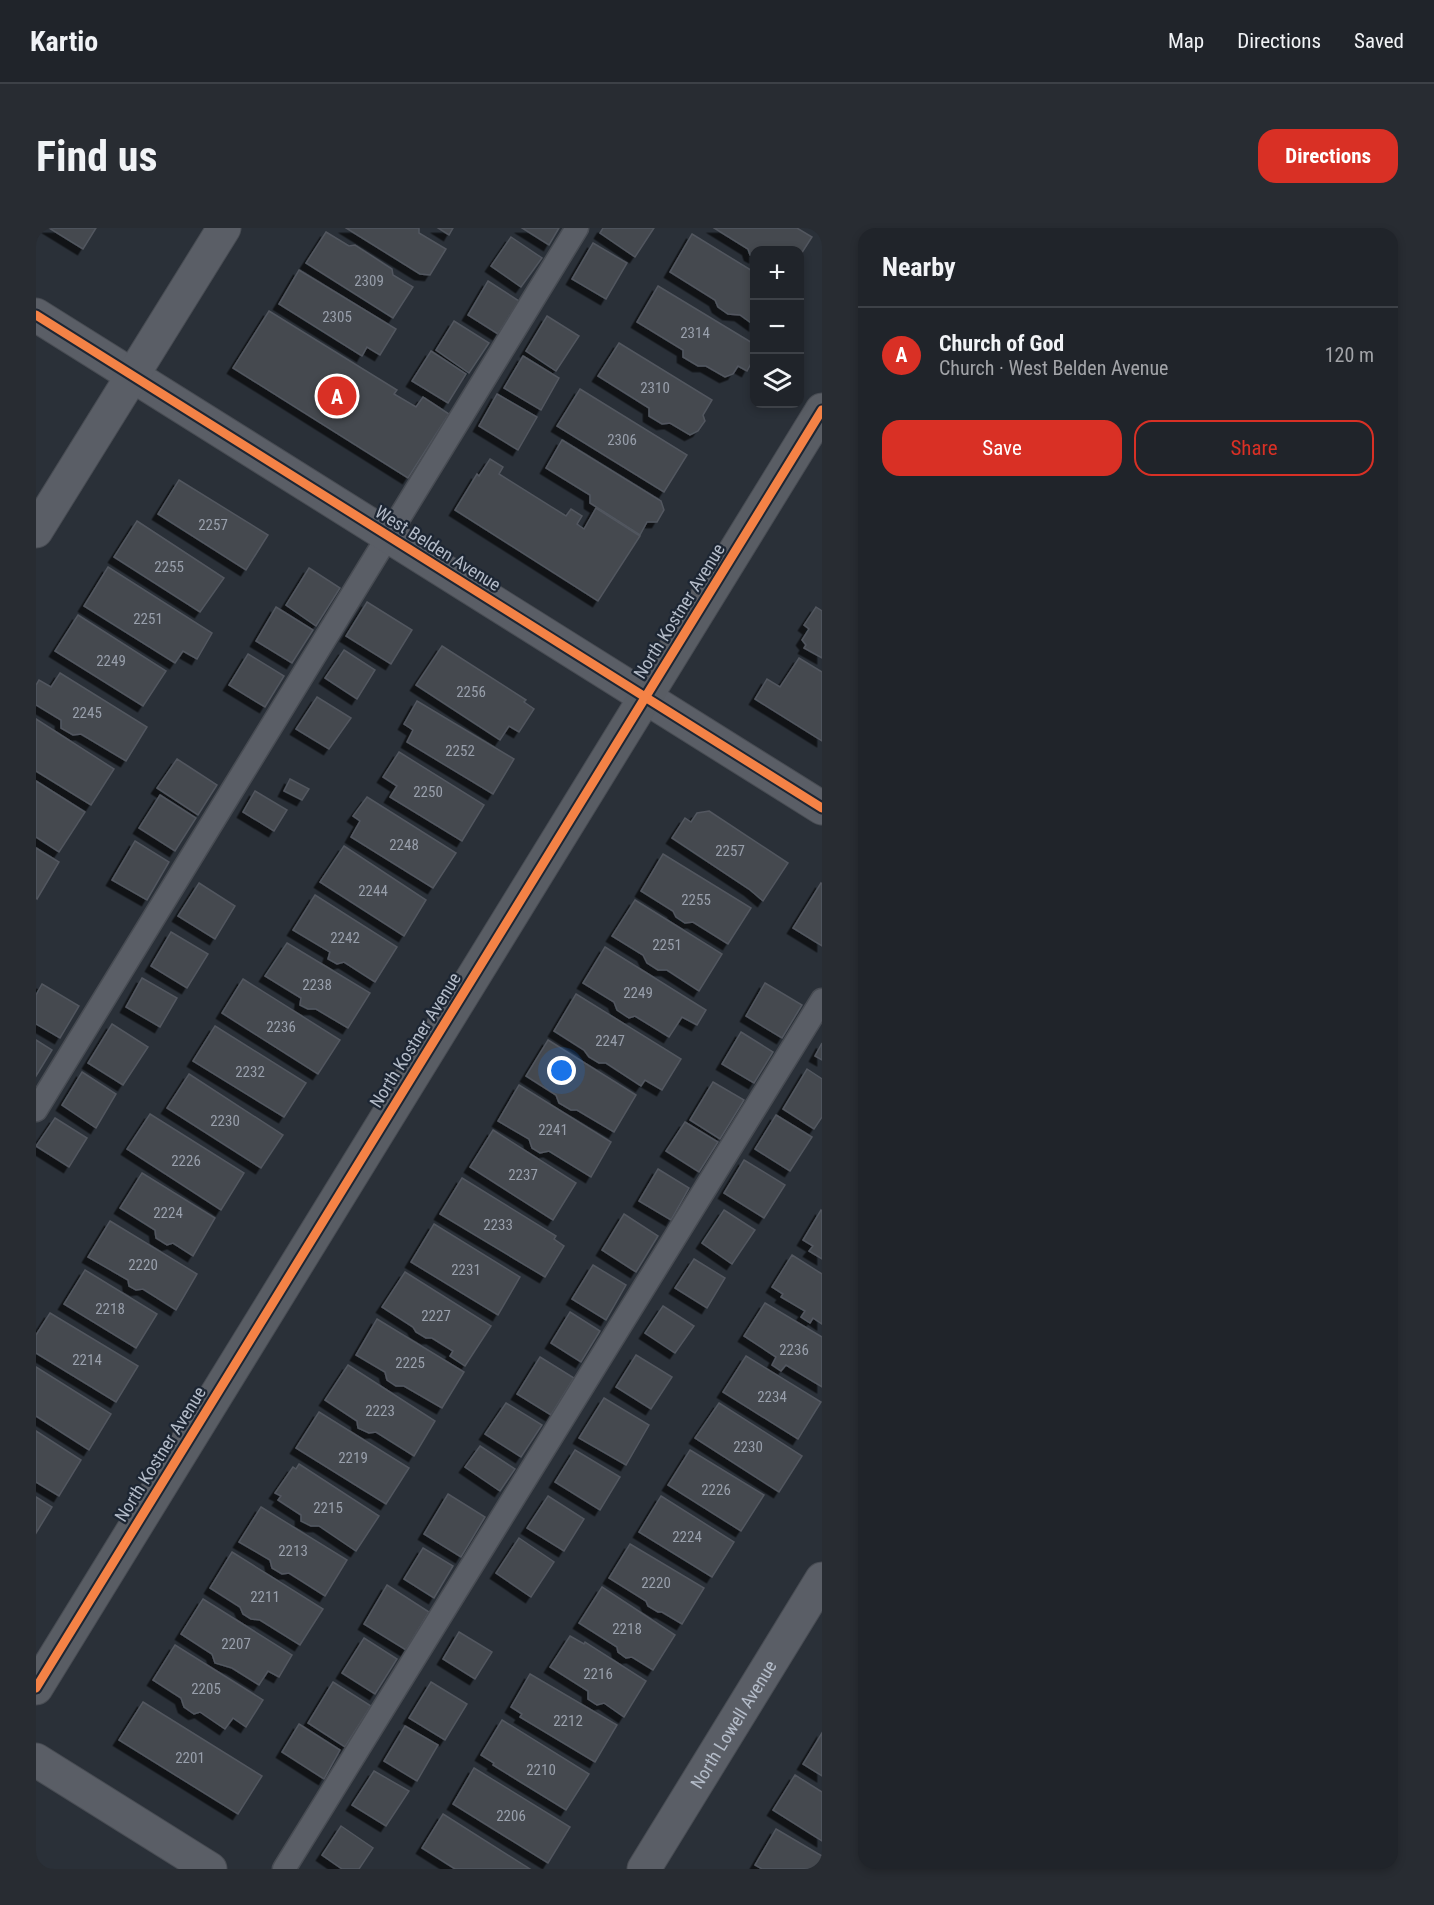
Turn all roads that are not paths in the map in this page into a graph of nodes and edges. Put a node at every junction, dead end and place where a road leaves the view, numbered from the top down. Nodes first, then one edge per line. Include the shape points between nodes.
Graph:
1 (224, 228) edge
2 (577, 228) edge
3 (36, 315) edge
4 (132, 376) junction
5 (822, 410) edge
6 (36, 531) edge
7 (388, 536) junction
8 (645, 697) junction
9 (822, 808) edge
10 (822, 1000) edge
11 (36, 1110) edge
12 (822, 1580) edge
13 (36, 1688) edge
14 (36, 1760) edge
15 (210, 1869) edge
16 (284, 1869) edge
17 (644, 1869) edge

1 - 4 street
2 - 7 lane
3 - 4 street, West Belden Avenue
4 - 6 street
4 - 7 street, West Belden Avenue
5 - 8 street, North Kostner Avenue
7 - 8 street, West Belden Avenue
7 - 11 lane
8 - 9 street, West Belden Avenue
8 - 13 street, North Kostner Avenue
10 - 16 lane
12 - 17 street, North Lowell Avenue
14 - 15 street

